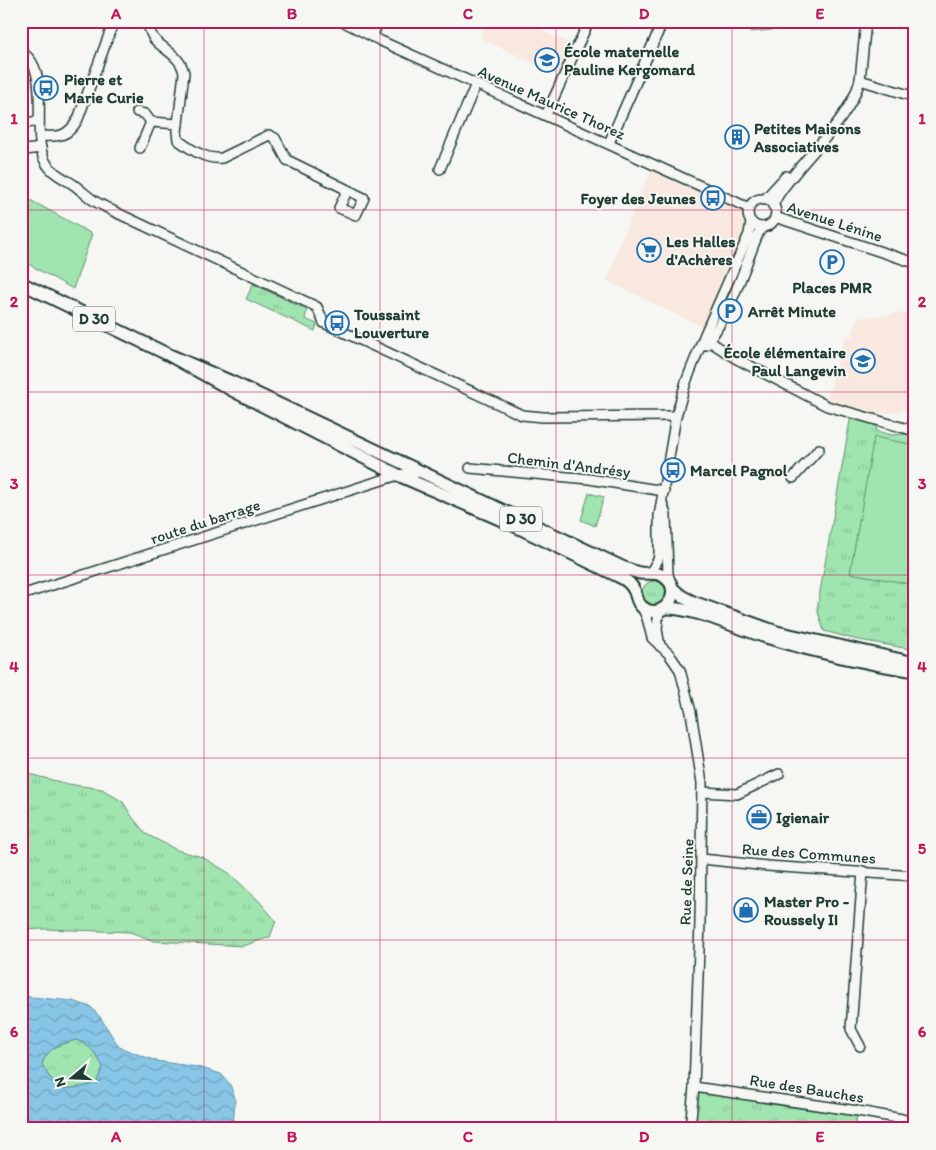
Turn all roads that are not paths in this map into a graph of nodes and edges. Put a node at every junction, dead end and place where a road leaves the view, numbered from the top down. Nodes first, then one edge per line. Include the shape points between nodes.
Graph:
1 (114, 21) edge
2 (342, 21) edge
3 (379, 21) edge
4 (589, 21) edge
5 (663, 21) edge
6 (866, 21) edge
7 (147, 23) edge
8 (372, 37) junction
9 (21, 52) edge
10 (860, 80) junction
11 (476, 84) junction
12 (915, 97) edge
13 (138, 112) dead end
14 (546, 116) junction
15 (39, 121) junction
16 (151, 122) junction
17 (178, 124) junction
18 (21, 125) edge
19 (40, 136) junction
20 (608, 143) junction
21 (21, 148) edge
22 (41, 148) junction
23 (140, 148) dead end
24 (440, 169) dead end
25 (797, 169) junction
26 (347, 191) dead end
27 (764, 200) junction
28 (774, 206) junction
29 (749, 208) junction
30 (775, 217) junction
31 (751, 222) junction
32 (763, 227) junction
33 (915, 263) edge
34 (21, 284) edge
35 (709, 341) junction
36 (167, 354) junction
37 (697, 357) junction
38 (676, 416) junction
39 (915, 431) edge
40 (820, 449) dead end
41 (470, 468) dead end
42 (420, 472) junction
43 (398, 475) junction
44 (792, 478) dead end
45 (664, 491) junction
46 (662, 503) junction
47 (649, 574) junction
48 (672, 586) junction
49 (635, 591) junction
50 (21, 595) edge
51 (642, 607) junction
52 (662, 610) junction
53 (660, 646) junction
54 (915, 663) edge
55 (915, 671) edge
56 (779, 774) dead end
57 (702, 792) junction
58 (702, 859) junction
59 (863, 871) junction
60 (915, 876) edge
61 (860, 1046) dead end
62 (694, 1087) junction
63 (915, 1123) edge
64 (690, 1129) edge

1 - 19 street via 73,129 56,137
2 - 8 street, Avenue Maurice Thorez
3 - 8 street
4 - 14 street
5 - 20 street
6 - 10 street
7 - 17 street via 153,39 183,66
8 - 11 street, Avenue Maurice Thorez
9 - 15 street via 27,54 37,73
10 - 12 street
10 - 25 street via 848,107
11 - 14 street, Avenue Maurice Thorez
11 - 24 street
13 - 16 street via 145,114
14 - 20 street, Avenue Maurice Thorez
15 - 18 street
15 - 19 street
16 - 17 street
16 - 23 street
17 - 26 street via 178,140 214,159 269,135 287,160
19 - 22 street
20 - 29 street, Avenue Maurice Thorez
21 - 22 street
22 - 38 street via 51,169 113,211 317,307 324,323 522,415
25 - 27 street
25 - 28 street via 776,196
27 - 28 street
27 - 29 street
28 - 30 street
29 - 31 street
30 - 32 street via 772,223
30 - 33 street, Avenue Lénine
31 - 32 street
31 - 37 street via 749,234
32 - 35 street
34 - 36 main road, D 30
35 - 37 street
35 - 39 street via 827,406
36 - 42 main road, D 30
36 - 43 main road, D 30
37 - 38 street
38 - 45 street
40 - 44 street
41 - 45 street, Chemin d'Andrésy via 589,479
42 - 43 street
42 - 47 main road, D 30 via 622,567
43 - 49 main road, D 30 via 511,524 618,576
43 - 50 street, route du barrage
45 - 46 street
46 - 47 street via 658,526 659,554
46 - 48 street via 666,515 667,566
47 - 48 main road via 664,576
47 - 49 main road via 638,580
48 - 52 main road via 672,600
48 - 54 main road via 693,602 777,632
49 - 51 main road
51 - 52 main road
51 - 53 street, Rue de Seine via 652,638
52 - 53 street via 657,629
52 - 55 main road via 687,610 812,651
53 - 57 street, Rue de Seine via 680,670 691,712
56 - 57 street via 737,794
57 - 58 street, Rue de Seine
58 - 59 street, Rue des Communes
58 - 62 street, Rue de Seine
59 - 60 street, Rue des Communes
59 - 61 street via 851,1029
62 - 63 street, Rue des Bauches via 858,1111
62 - 64 street, Rue de Seine

